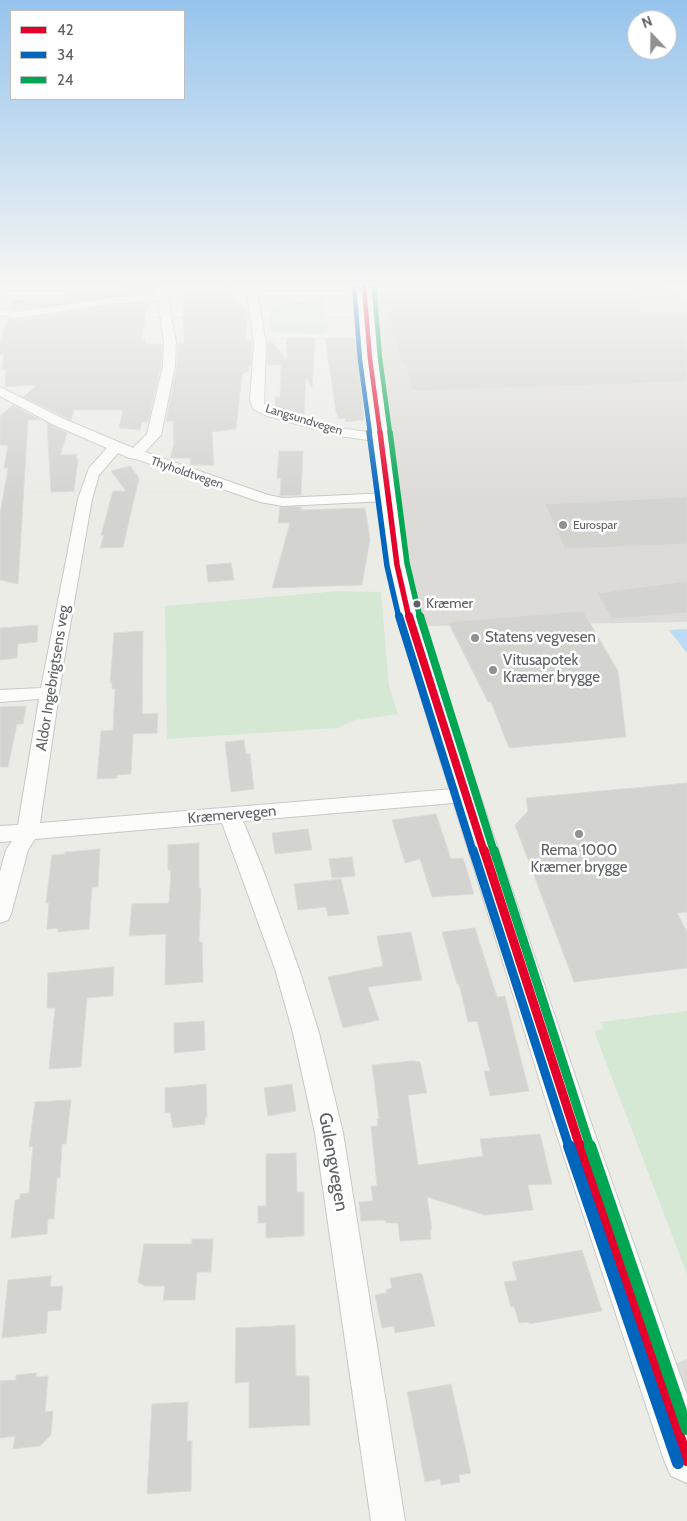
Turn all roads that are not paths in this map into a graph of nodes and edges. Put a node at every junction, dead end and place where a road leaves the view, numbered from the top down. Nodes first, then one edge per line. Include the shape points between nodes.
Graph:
1 (169, 357) edge
2 (259, 357) edge
3 (370, 357) edge
4 (0, 391) edge
5 (381, 438) junction
6 (116, 447) junction
7 (134, 455) junction
8 (388, 497) junction
9 (50, 693) junction
10 (0, 696) edge
11 (465, 795) junction
12 (230, 815) junction
13 (28, 832) junction
14 (0, 834) edge
15 (0, 914) edge
16 (687, 1460) edge
17 (388, 1521) edge

1 - 7 street via 154,436
2 - 5 street, Langsundvegen via 258,406 340,432
3 - 5 street
4 - 6 street, Thyholdtvegen
5 - 8 street
6 - 7 street, Thyholdtvegen
6 - 9 street, Aldor Ingebrigtsens veg via 96,468 85,499
7 - 8 street, Thyholdtvegen via 265,500
8 - 11 street via 406,609
9 - 10 street
9 - 13 street, Aldor Ingebrigtsens veg
11 - 12 street, Kræmervegen
11 - 16 street
12 - 13 street, Kræmervegen
12 - 17 street, Gulengvegen via 287,970 330,1133
13 - 14 street, Kræmervegen
13 - 15 street, Aldor Ingebrigtsens veg via 17,850

